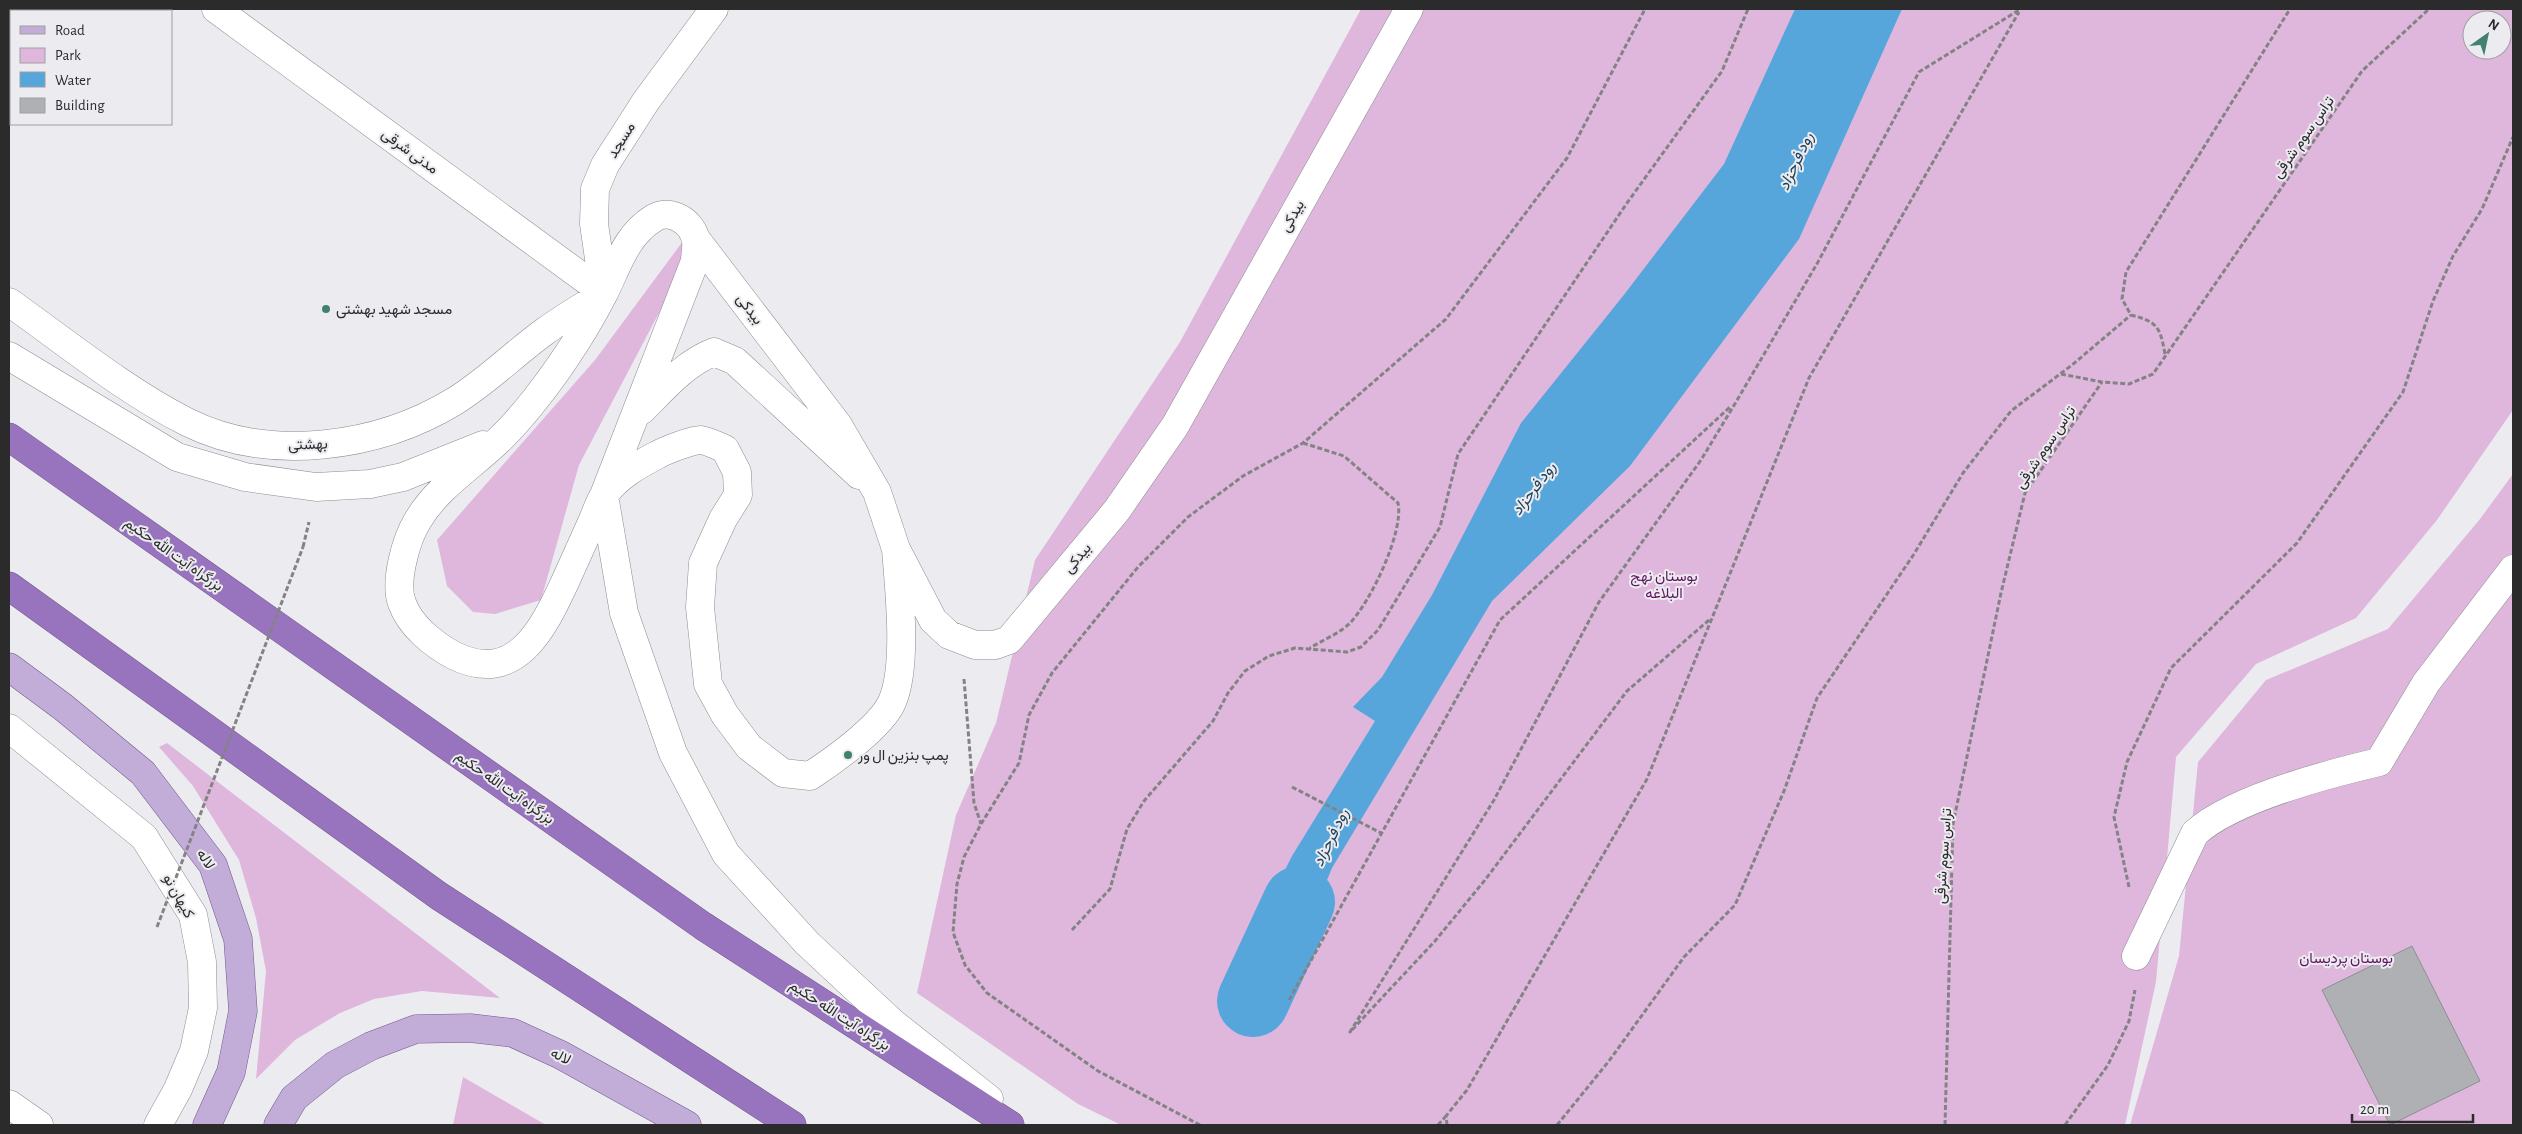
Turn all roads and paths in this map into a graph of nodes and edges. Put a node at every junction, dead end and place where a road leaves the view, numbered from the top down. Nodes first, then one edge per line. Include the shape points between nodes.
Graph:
1 (216, 9) edge
2 (714, 9) edge
3 (1409, 9) edge
4 (1645, 9) edge
5 (1748, 9) edge
6 (2020, 9) edge
7 (2290, 9) edge
8 (2429, 9) edge
9 (2513, 137) edge
10 (696, 239) junction
11 (604, 293) junction
12 (9, 302) edge
13 (2132, 315) junction
14 (2165, 355) junction
15 (9, 356) edge
16 (2060, 374) junction
17 (2102, 382) junction
18 (1736, 402) junction
19 (635, 416) junction
20 (9, 437) edge
21 (503, 437) junction
22 (1303, 443) junction
23 (877, 492) junction
24 (604, 495) junction
25 (303, 547) dead end
26 (896, 549) junction
27 (2513, 569) edge
28 (9, 586) edge
29 (1709, 620) junction
30 (961, 639) junction
31 (1309, 649) junction
32 (9, 667) edge
33 (9, 728) edge
34 (1292, 787) dead end
35 (981, 824) junction
36 (1380, 833) junction
37 (2130, 891) dead end
38 (157, 927) dead end
39 (1072, 930) dead end
40 (2136, 956) joint
41 (1289, 1000) dead end
42 (9, 1104) edge
43 (1446, 1116) junction
44 (39, 1125) edge
45 (158, 1125) edge
46 (207, 1125) edge
47 (278, 1125) edge
48 (687, 1125) edge
49 (792, 1125) edge
50 (1010, 1125) edge
51 (1021, 1125) edge
52 (1200, 1125) edge
53 (1438, 1125) edge
54 (1447, 1125) edge
55 (1557, 1125) edge
56 (1945, 1125) edge
57 (2065, 1125) edge

1 - 11 street, مدنی شرقی
2 - 11 street, مسجد via 646,101 605,165 595,189 594,224
3 - 30 street, بیدکی via 1174,426 1117,510 1009,640 985,646
4 - 22 path via 1567,158 1446,319
5 - 31 path via 1722,71 1627,203 1458,454 1440,527 1378,630 1361,647 1347,652
6 - 18 path via 1919,72 1818,262
6 - 29 path via 1809,378
7 - 13 path via 2126,272 2122,299
8 - 14 path, تراس سوم شرقی via 2362,71
9 - 37 path via 2482,209 2453,256 2433,301 2403,392 2297,543 2171,668 2127,762 2114,817
10 - 11 street, بیدکی via 684,220 667,214 657,216 630,240
10 - 19 street via 695,261 690,276
10 - 23 street, بیدکی via 838,425
11 - 12 street, بهشتی via 544,332 454,401 424,416 374,435 326,445 285,446 242,441 188,423 147,400
11 - 21 street via 567,355
13 - 14 path via 2151,320 2162,336
13 - 16 path
14 - 17 path, تراس سوم شرقی via 2153,374 2137,381 2129,384
15 - 21 street via 177,457 245,477 316,487 370,484 403,477
16 - 17 path
16 - 55 path via 2011,411 1963,473 1914,554 1817,698 1784,791 1735,905 1684,957
17 - 56 path, تراس سوم شرقی via 2025,493 2002,593 1954,824
18 - 29 path via 1701,460 1599,602 1494,800 1350,1032 1435,941 1485,880 1627,691
18 - 36 path via 1500,620
19 - 23 street via 686,368 714,352 734,361
19 - 24 street
20 - 50 highway, بزرگراه آیت الله حکیم via 703,926
21 - 24 street via 431,500 405,548 401,601 413,624 454,655 478,665 496,664 515,656 533,640 547,620
22 - 31 path via 1344,456 1398,503 1400,514 1396,535 1367,601 1349,624
22 - 35 path via 1243,476 1188,517 1138,567 1052,673 1029,715 1019,763
23 - 26 street, بیدکی
24 - 26 street via 633,467 664,451 700,440 725,449 737,472 738,495 703,563 700,607 708,684 749,747 783,773 810,776 835,760 869,730 892,703 900,644
24 - 51 street via 624,613 673,753 726,854 814,950 893,1022
25 - 38 path, bridge
26 - 30 street, بیدکی via 933,620 949,635
27 - 40 street via 2426,683 2379,762 2326,775 2237,807 2208,821 2195,833
28 - 49 highway via 439,896
29 - 43 path via 1647,779 1467,1090
30 - 35 path via 974,804
31 - 39 path via 1295,648 1269,656 1245,671 1213,721 1144,801 1127,829 1110,889
32 - 46 main road, لاله via 143,773 213,865 238,939 243,1012 231,1072
33 - 45 street, کیهان نو via 144,837 193,915 202,962 202,1008 194,1051
34 - 36 path
35 - 52 path via 964,856 957,884 953,932 965,964 987,993 1098,1071
36 - 41 path
40 - 57 path via 2136,987 2130,1021 2108,1065
42 - 44 street
43 - 53 path
43 - 54 path
47 - 48 main road, لاله via 294,1098 335,1065 371,1046 416,1029 470,1028 513,1033 561,1055

